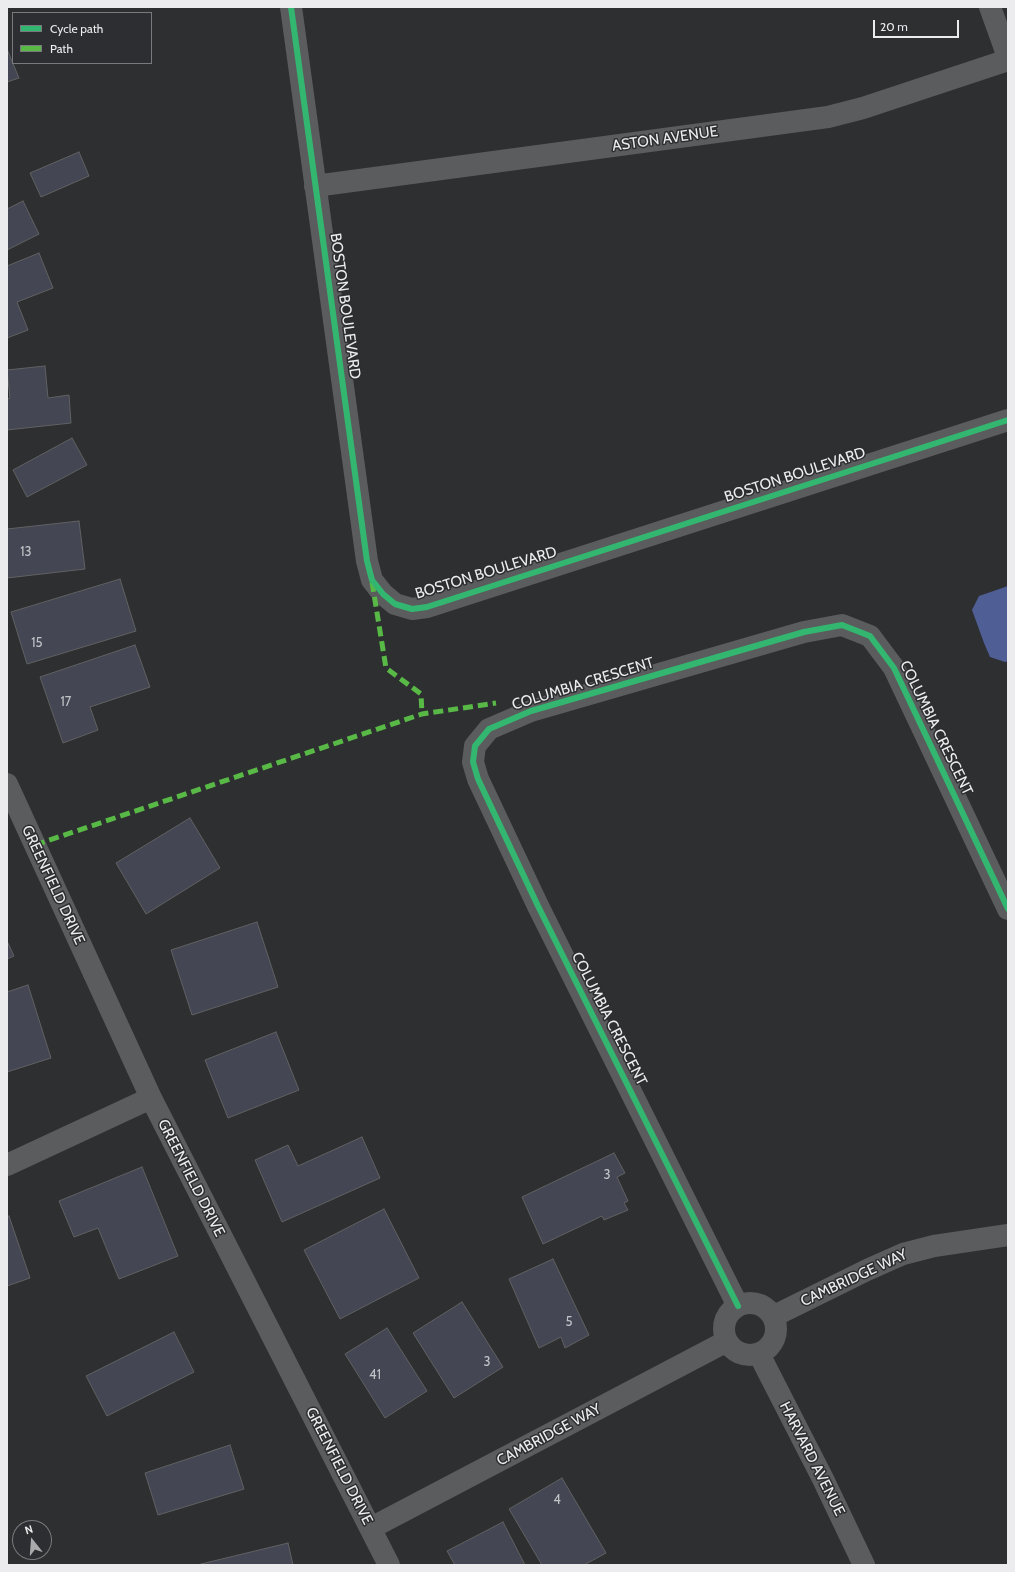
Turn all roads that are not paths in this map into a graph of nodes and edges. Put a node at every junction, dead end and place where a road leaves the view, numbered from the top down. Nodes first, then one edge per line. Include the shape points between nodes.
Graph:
1 (291, 7) edge
2 (990, 7) edge
3 (1008, 59) edge
4 (315, 186) junction
5 (1008, 420) edge
6 (7, 784) edge
7 (1008, 909) edge
8 (151, 1098) junction
9 (7, 1165) edge
10 (1008, 1235) edge
11 (738, 1306) junction
12 (774, 1316) junction
13 (727, 1341) junction
14 (759, 1354) junction
15 (371, 1528) junction
16 (389, 1565) edge
17 (864, 1565) edge

1 - 4 street, BOSTON BOULEVARD
2 - 3 street
3 - 4 street, ASTON AVENUE via 839,115
4 - 5 street, BOSTON BOULEVARD via 367,561 372,580 383,594 396,604 412,609 427,607
6 - 8 street, GREENFIELD DRIVE
7 - 11 street, COLUMBIA CRESCENT via 894,668 870,636 842,625 804,632 531,711 489,729 475,746 473,762 481,786 541,913
8 - 9 street
8 - 15 street, GREENFIELD DRIVE
10 - 12 street, CAMBRIDGE WAY via 934,1246 903,1254
11 - 12 street via 746,1303 762,1305
11 - 13 street via 731,1311 724,1325
12 - 14 street via 777,1325 773,1342
13 - 14 street via 733,1349 741,1353
13 - 15 street, CAMBRIDGE WAY
14 - 17 street, HARVARD AVENUE
15 - 16 street, GREENFIELD DRIVE

